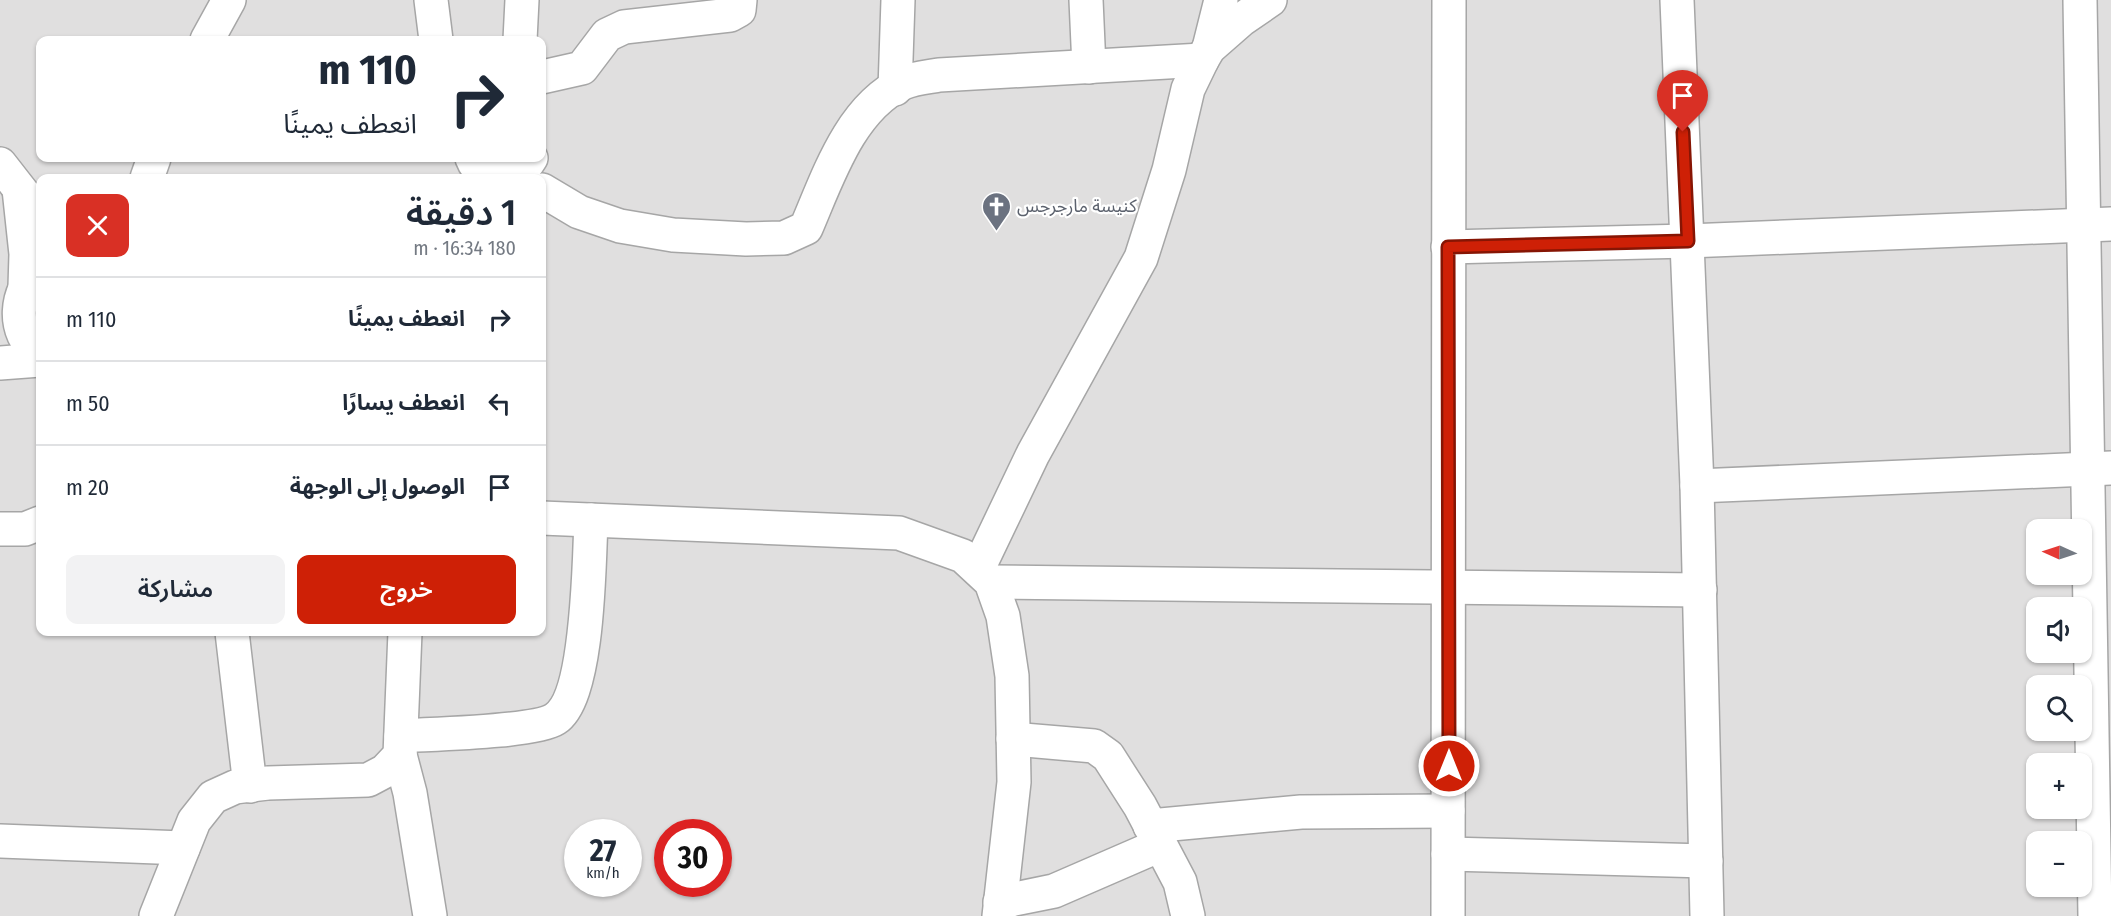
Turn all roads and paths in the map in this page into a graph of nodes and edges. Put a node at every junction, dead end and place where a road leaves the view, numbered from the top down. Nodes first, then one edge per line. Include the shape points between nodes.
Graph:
1 (229, 0) edge
2 (431, 0) edge
3 (522, 0) edge
4 (740, 0) edge
5 (898, 0) edge
6 (1086, 0) edge
7 (1221, 0) edge
8 (1270, 0) edge
9 (1449, 0) edge
10 (1677, 0) edge
11 (2080, 0) edge
12 (209, 36) edge
13 (436, 36) edge
14 (520, 36) edge
15 (1206, 54) junction
16 (1089, 67) junction
17 (546, 76) edge
18 (895, 89) junction
19 (475, 162) edge
20 (509, 174) edge
21 (9, 176) edge
22 (546, 192) edge
23 (36, 211) edge
24 (2097, 225) edge
25 (1688, 241) junction
26 (1448, 247) junction
27 (22, 289) edge
28 (36, 351) edge
29 (36, 360) edge
30 (0, 363) edge
31 (2099, 469) edge
32 (1697, 486) junction
33 (546, 519) edge
34 (591, 520) junction
35 (36, 524) edge
36 (0, 529) edge
37 (985, 576) junction
38 (1449, 586) junction
39 (1700, 590) junction
40 (232, 636) edge
41 (405, 636) edge
42 (2101, 704) edge
43 (1014, 739) junction
44 (401, 746) junction
45 (250, 786) junction
46 (1448, 811) junction
47 (1155, 836) junction
48 (0, 841) edge
49 (183, 848) junction
50 (1448, 854) junction
51 (1706, 861) junction
52 (999, 909) edge
53 (156, 916) edge
54 (430, 916) edge
55 (1188, 916) edge
56 (1448, 916) edge
57 (1707, 916) edge
58 (2096, 916) edge

1 - 12 street
2 - 13 street
3 - 14 street
4 - 17 street via 739,10 730,15 624,27 608,35 582,68
5 - 18 street
6 - 16 street
7 - 15 street
8 - 15 street via 1240,20
9 - 26 street
10 - 25 street
11 - 24 street
15 - 16 street
15 - 37 street via 1188,89 1142,258 1033,454
16 - 18 street via 939,75 904,82
18 - 22 street via 864,110 806,228 784,238 673,235 620,226 579,212
19 - 20 street via 484,173
21 - 23 street
21 - 27 street via 25,232
24 - 25 street
24 - 31 street
25 - 26 street
25 - 32 street
26 - 38 street
27 - 28 street via 19,319 22,331
29 - 30 street
31 - 32 street
31 - 42 street
32 - 39 street
33 - 34 street
34 - 37 street via 898,533 963,556
34 - 44 street via 580,672 564,712 553,720 518,728
35 - 36 street via 25,530
37 - 38 street
37 - 43 street via 1003,616 1012,676
38 - 39 street
38 - 46 street
39 - 51 street
40 - 45 street
41 - 44 street
42 - 58 street
43 - 47 street via 1094,746 1108,756
43 - 52 street via 1014,783
44 - 45 street via 385,771 368,780
44 - 54 street
45 - 49 street via 235,787 213,797 194,821
46 - 47 street via 1301,812
46 - 50 street
47 - 52 street via 1054,891
47 - 55 street via 1180,882
48 - 49 street
49 - 53 street
50 - 51 street
50 - 56 street
51 - 57 street

